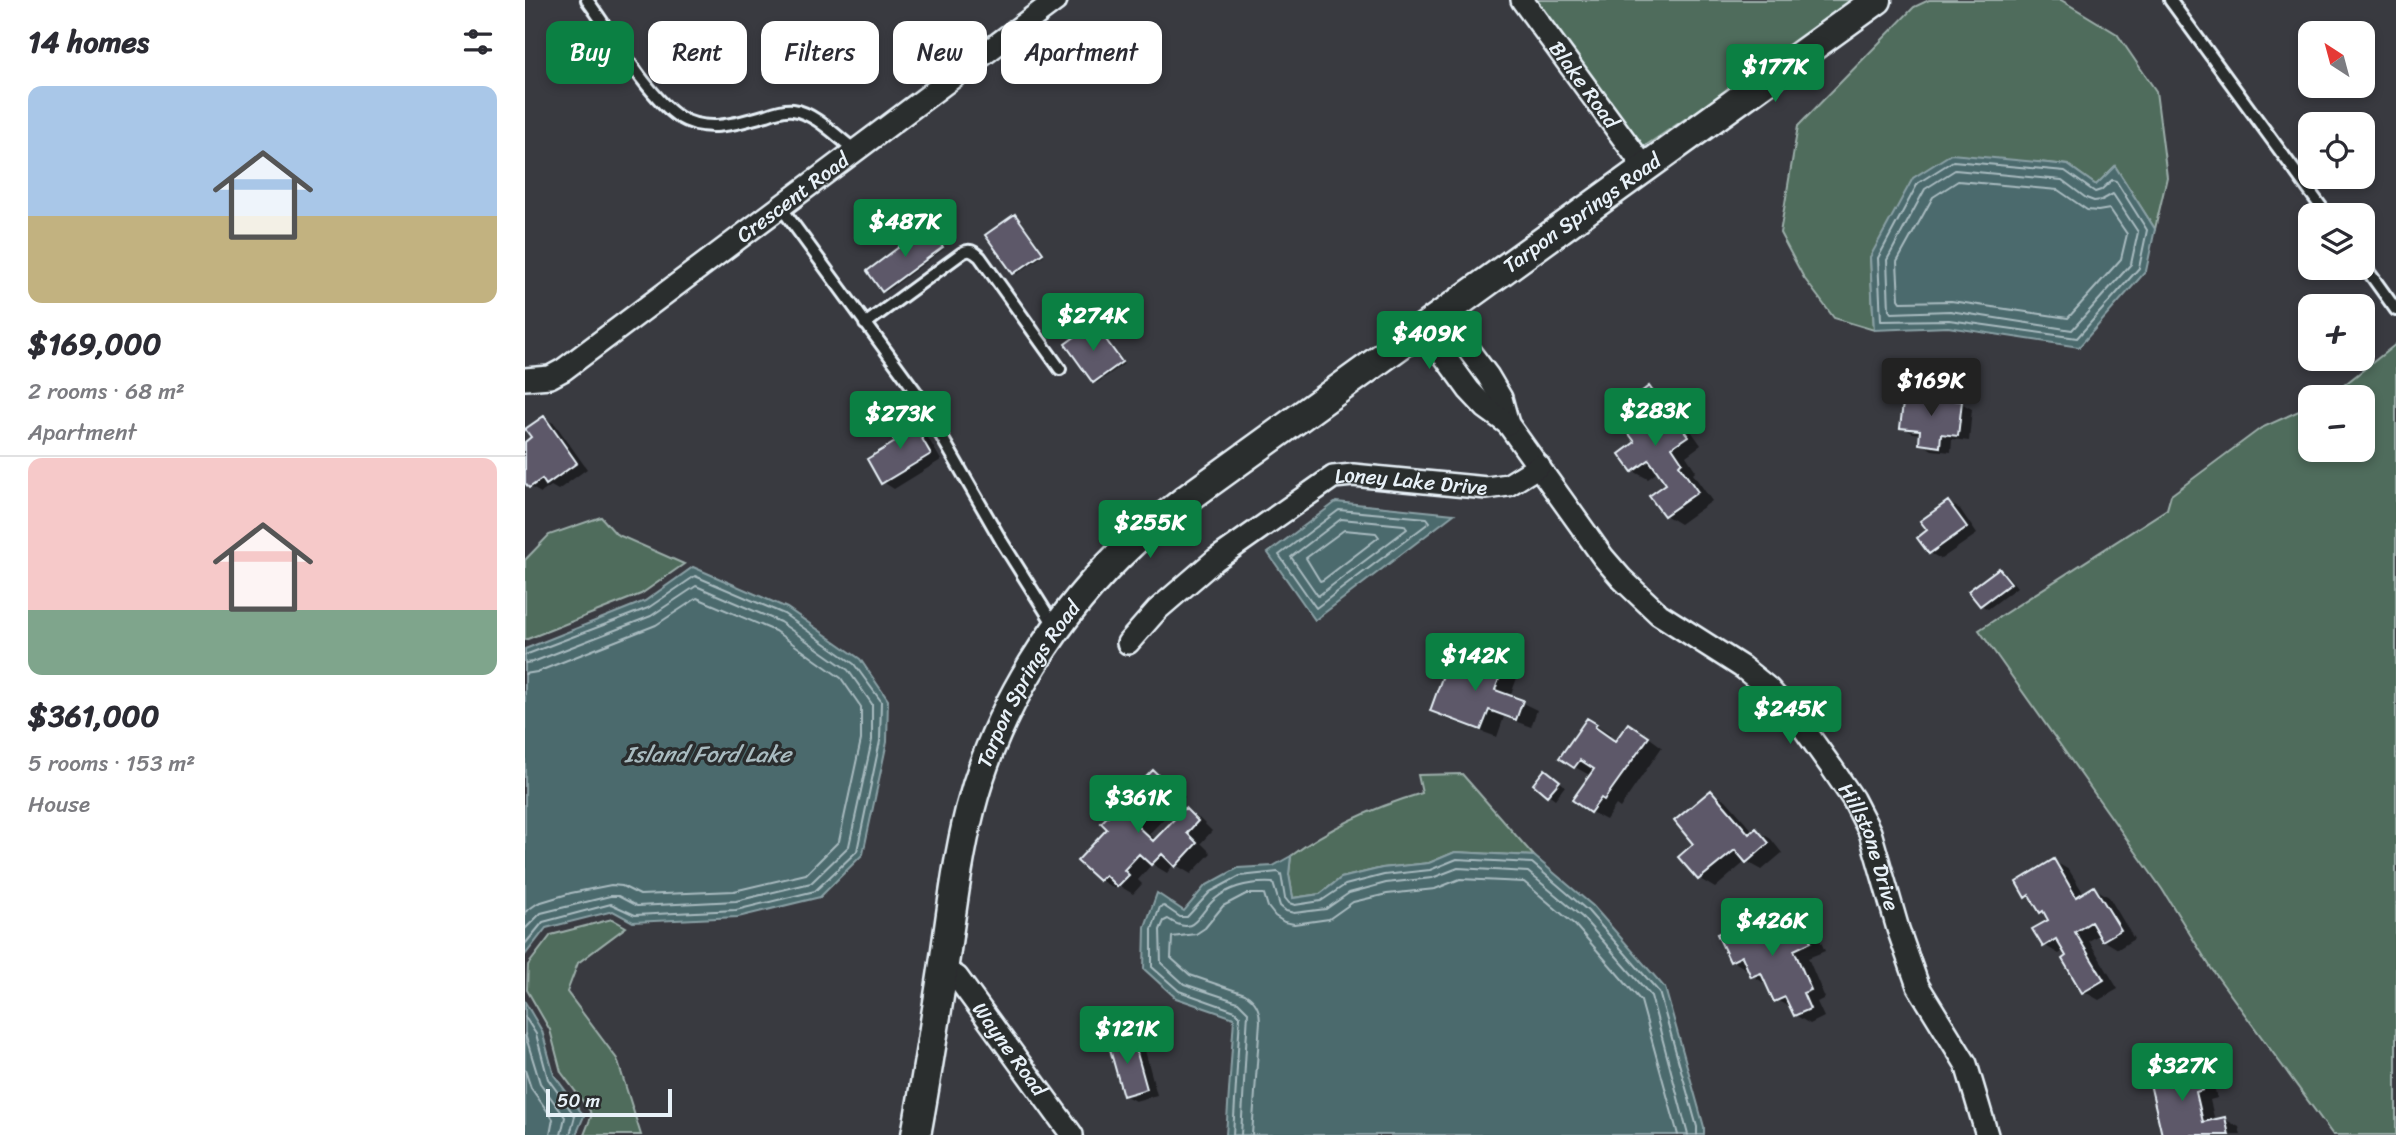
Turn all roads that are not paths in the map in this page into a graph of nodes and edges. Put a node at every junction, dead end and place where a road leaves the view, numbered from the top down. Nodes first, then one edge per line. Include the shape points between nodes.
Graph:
1 (587, 0) edge
2 (1056, 0) edge
3 (1522, 0) edge
4 (1877, 0) edge
5 (2170, 0) edge
6 (855, 150) junction
7 (1645, 168) junction
8 (2318, 203) edge
9 (780, 206) junction
10 (2374, 280) edge
11 (2396, 310) edge
12 (1433, 322) junction
13 (865, 324) junction
14 (1060, 369) dead end
15 (1488, 376) junction
16 (525, 379) edge
17 (1469, 390) junction
18 (1508, 424) junction
19 (1539, 466) junction
20 (1056, 628) junction
21 (1128, 643) dead end
22 (943, 970) junction
23 (916, 1135) edge
24 (1072, 1135) edge
25 (1987, 1135) edge

1 - 6 lane via 648,85 681,118 715,127 791,110 807,114
2 - 6 street, Crescent Road
3 - 7 street, Blake Road
4 - 7 main road, Tarpon Springs Road
5 - 8 lane
6 - 9 street, Crescent Road
7 - 12 main road, Tarpon Springs Road
9 - 13 lane
9 - 16 street, Crescent Road via 563,370 550,377
10 - 11 lane
12 - 15 street, Hillstone Drive
12 - 17 street, Hillstone Drive
12 - 20 main road, Tarpon Springs Road via 1135,540
13 - 14 lane via 962,253 972,251 981,257
13 - 20 lane via 916,392
15 - 17 street
15 - 18 street, Hillstone Drive via 1501,398
17 - 18 street, Hillstone Drive
18 - 19 street, Hillstone Drive
19 - 21 street, Loney Lake Drive via 1499,488 1333,477 1215,560 1157,610
19 - 25 street, Hillstone Drive via 1628,586 1659,614 1768,688 1802,726 1853,799 1870,832 1918,986 1966,1064
20 - 22 main road, Tarpon Springs Road via 1015,698 982,772 970,809
22 - 23 main road, Tarpon Springs Road
22 - 24 street, Wayne Road via 957,977

